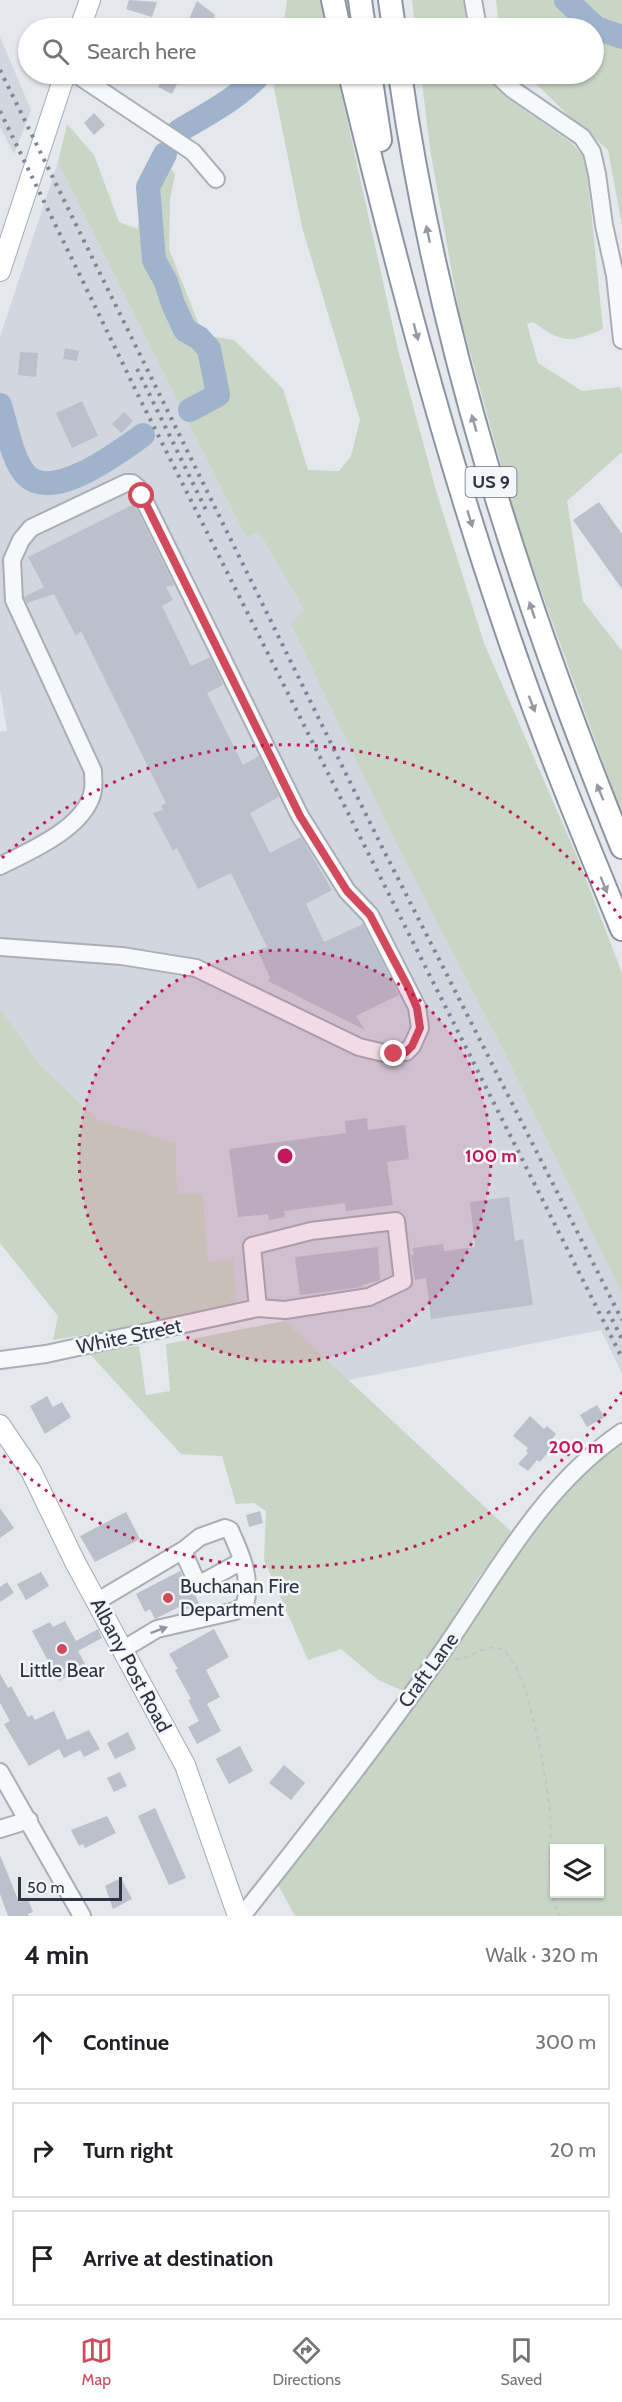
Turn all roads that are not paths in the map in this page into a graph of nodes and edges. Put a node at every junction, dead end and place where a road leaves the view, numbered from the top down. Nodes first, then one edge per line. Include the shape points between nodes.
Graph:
1 (90, 0) edge
2 (333, 0) edge
3 (360, 0) edge
4 (390, 0) edge
5 (396, 0) edge
6 (472, 0) edge
7 (84, 18) edge
8 (337, 18) edge
9 (363, 18) edge
10 (393, 18) edge
11 (395, 18) edge
12 (476, 18) edge
13 (62, 84) edge
14 (91, 84) edge
15 (353, 84) edge
16 (372, 84) edge
17 (402, 84) edge
18 (507, 84) edge
19 (216, 179) dead end
20 (0, 271) edge
21 (401, 275) junction
22 (622, 340) edge
23 (622, 846) edge
24 (0, 866) edge
25 (622, 929) edge
26 (0, 947) edge
27 (258, 1308) junction
28 (0, 1360) edge
29 (0, 1425) edge
30 (622, 1432) edge
31 (183, 1551) junction
32 (242, 1561) junction
33 (96, 1602) junction
34 (122, 1650) junction
35 (0, 1772) edge
36 (29, 1820) junction
37 (0, 1829) edge
38 (82, 1916) edge
39 (240, 1916) edge

1 - 7 main road
2 - 8 highway
3 - 9 highway
4 - 10 highway
5 - 11 highway
6 - 12 street
13 - 20 main road
14 - 19 street via 193,152
15 - 21 highway
16 - 21 highway, US 9
23 -> 17 highway, US 9 via 532,611 469,406 428,233
18 - 22 street via 582,137 592,152 615,275
21 -> 25 highway, US 9 via 503,621
24 - 26 street via 32,851 74,823 89,804 93,790 93,771 14,600 12,560 31,528 132,483 138,488 300,816 347,891 370,915 417,1008 420,1028 406,1052 384,1053 359,1047 196,968 122,956
27 - 27 street, White Street via 252,1246 311,1231 396,1221 403,1281 369,1297 285,1310
27 - 28 street, White Street via 46,1354
29 - 33 main road, Albany Post Road via 31,1471
30 - 39 street, Craft Lane via 577,1469 538,1511 442,1652
31 - 32 street via 200,1537 225,1528 230,1530
31 - 32 street via 198,1585
31 - 33 street
34 -> 32 street via 157,1629 235,1611 245,1605 249,1589
33 - 34 main road, Albany Post Road
34 - 39 main road, Albany Post Road via 185,1765
35 - 36 street
36 - 37 street
36 - 38 street

